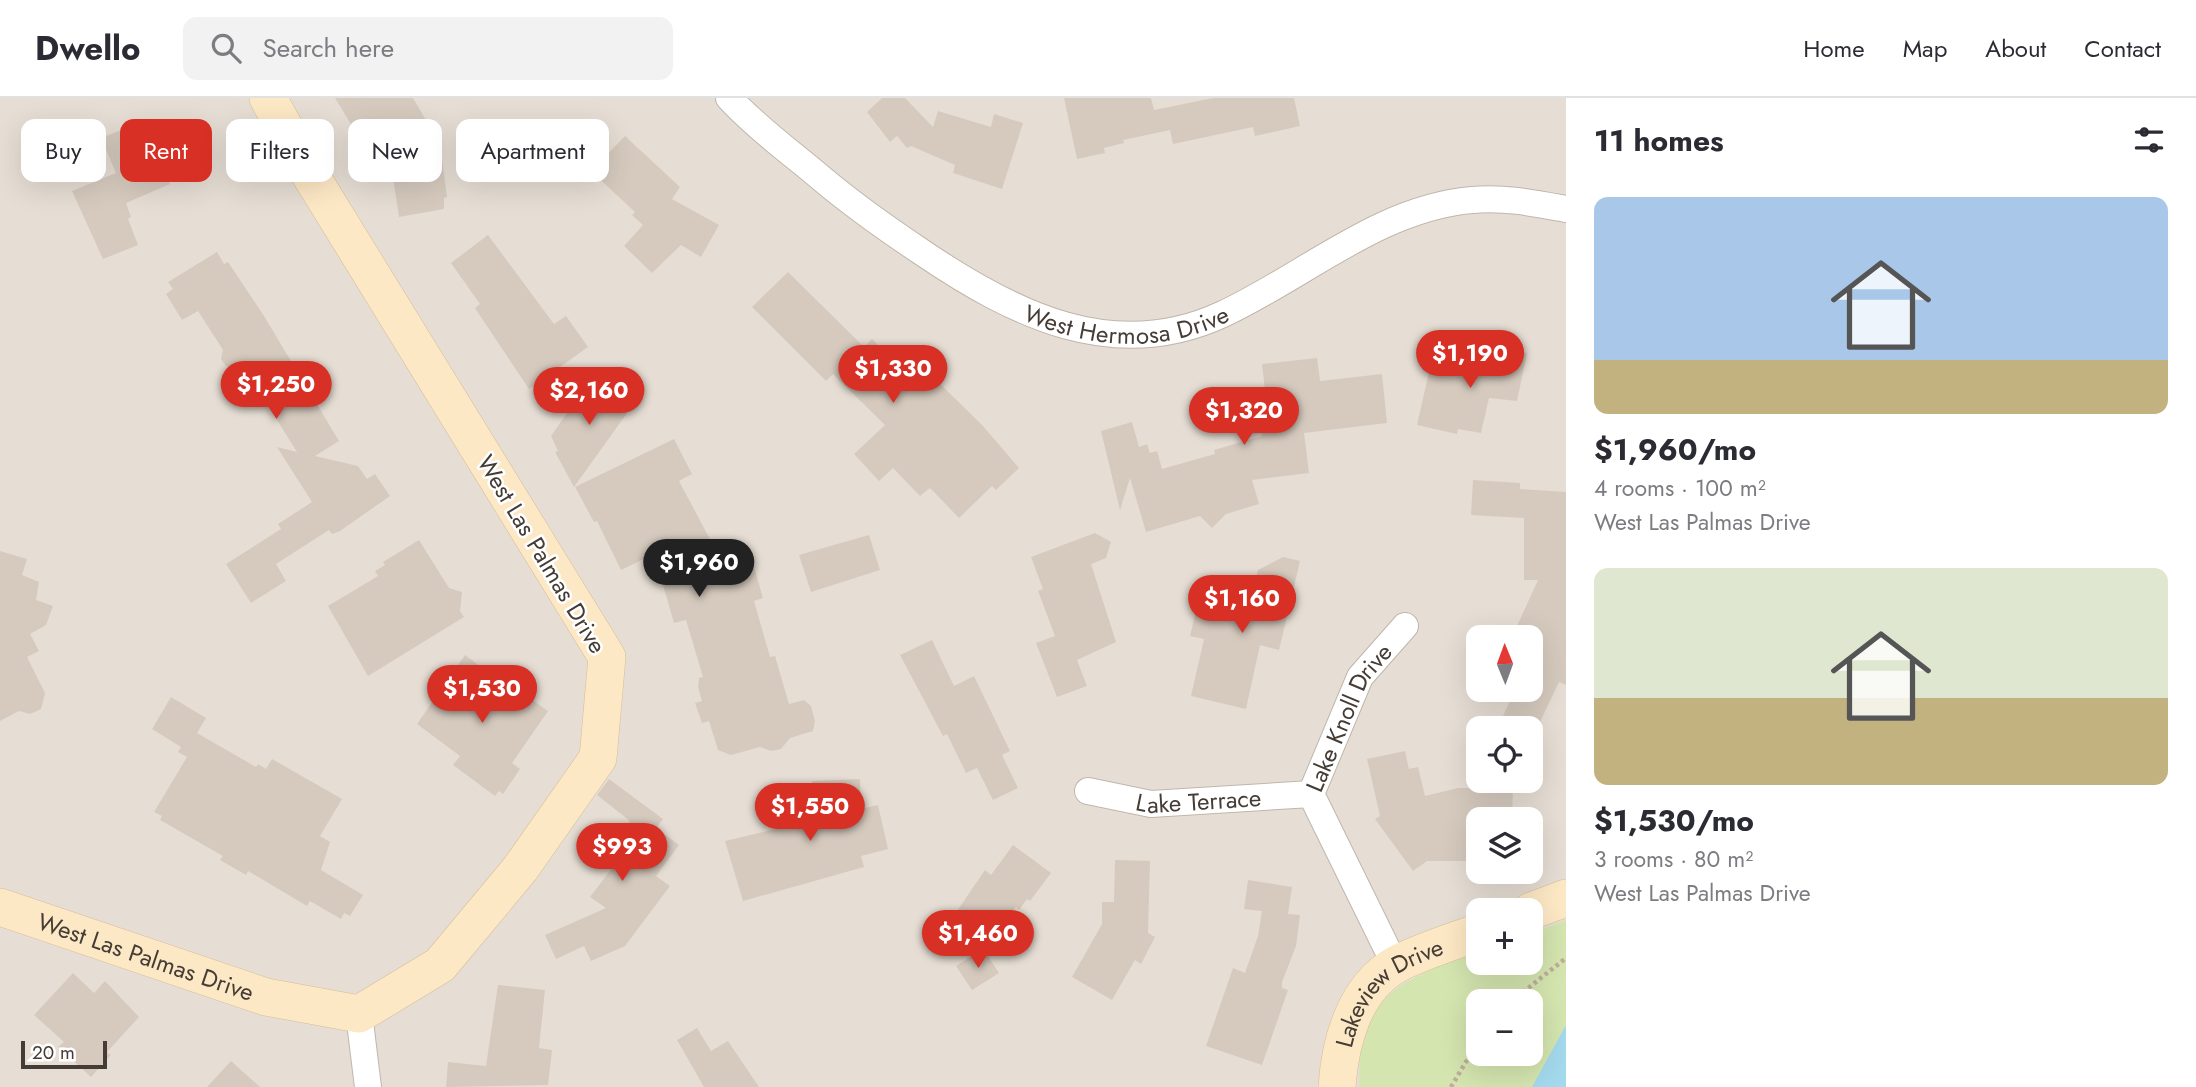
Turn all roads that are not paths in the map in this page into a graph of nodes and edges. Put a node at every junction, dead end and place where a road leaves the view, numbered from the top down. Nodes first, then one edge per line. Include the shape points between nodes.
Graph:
1 (268, 98) edge
2 (729, 98) edge
3 (1566, 209) edge
4 (1405, 626) dead end
5 (1088, 792) dead end
6 (1311, 794) junction
7 (1566, 898) edge
8 (0, 907) edge
9 (1543, 907) edge
10 (1466, 937) edge
11 (1395, 965) junction
12 (359, 1014) junction
13 (368, 1087) edge
14 (1337, 1087) edge

1 - 12 street, West Las Palmas Drive via 311,176 607,657 598,758 520,869 440,965
2 - 3 street, West Hermosa Drive via 860,210 971,286 1033,317 1084,330 1140,333 1202,322 1391,221 1422,210 1489,199
4 - 6 street, Lake Knoll Drive via 1360,677
5 - 6 street, Lake Terrace via 1151,804
6 - 11 street, Lake Knoll Drive
7 - 9 street
8 - 12 street, West Las Palmas Drive via 266,996
10 - 11 street, Lakeview Drive
11 - 14 street, Lakeview Drive via 1366,994 1350,1022 1341,1046
12 - 13 street

